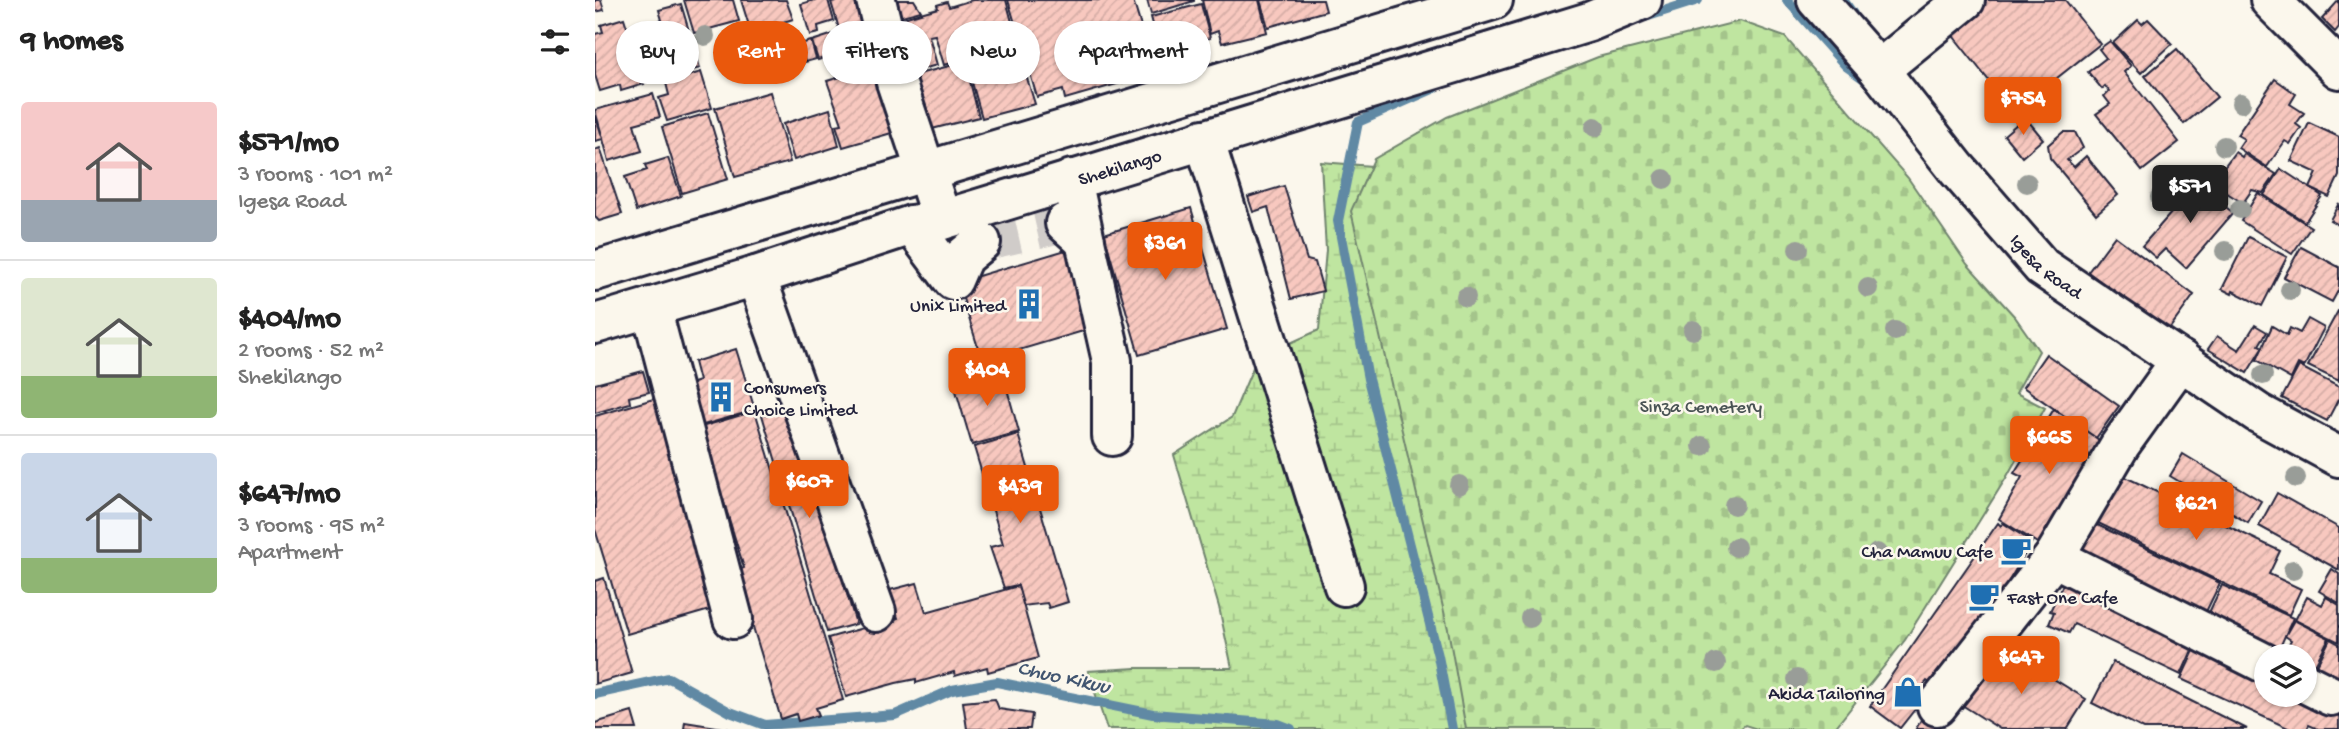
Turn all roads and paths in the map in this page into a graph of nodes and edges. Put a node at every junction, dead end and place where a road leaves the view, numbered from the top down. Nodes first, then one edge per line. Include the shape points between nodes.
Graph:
1 (876, 0) edge
2 (1493, 0) edge
3 (1642, 0) edge
4 (1817, 0) edge
5 (1965, 0) edge
6 (2270, 0) edge
7 (1879, 69) junction
8 (2339, 69) edge
9 (1039, 138) junction
10 (1204, 139) junction
11 (926, 174) junction
12 (1064, 181) junction
13 (927, 223) junction
14 (981, 242) tunnel mouth
15 (595, 271) edge
16 (756, 276) junction
17 (651, 307) junction
18 (595, 324) edge
19 (2181, 360) junction
20 (1112, 436) dead end
21 (2339, 457) edge
22 (2054, 558) junction
23 (1344, 586) dead end
24 (876, 612) dead end
25 (733, 618) dead end
26 (2254, 658) edge
27 (1937, 705) dead end

1 - 11 main road
2 - 9 main road
3 - 10 main road, Shekilango via 1590,22
4 - 7 main road, Igesa Road
5 - 7 main road
6 - 8 main road
7 - 19 main road, Igesa Road via 2042,267
9 - 11 main road
9 - 12 main road
10 - 12 main road, Shekilango
10 - 23 main road
11 - 13 main road
11 - 15 main road
12 - 13 main road, Shekilango
12 - 20 main road via 1112,361
13 - 14 main road via 953,280 963,257
13 - 16 main road, Shekilango
16 - 17 main road, Shekilango
16 - 24 main road
17 - 18 main road, Shekilango
17 - 25 main road
19 - 21 main road, Igesa Road via 2258,413
19 - 22 main road via 2120,445
22 - 26 main road
22 - 27 main road

